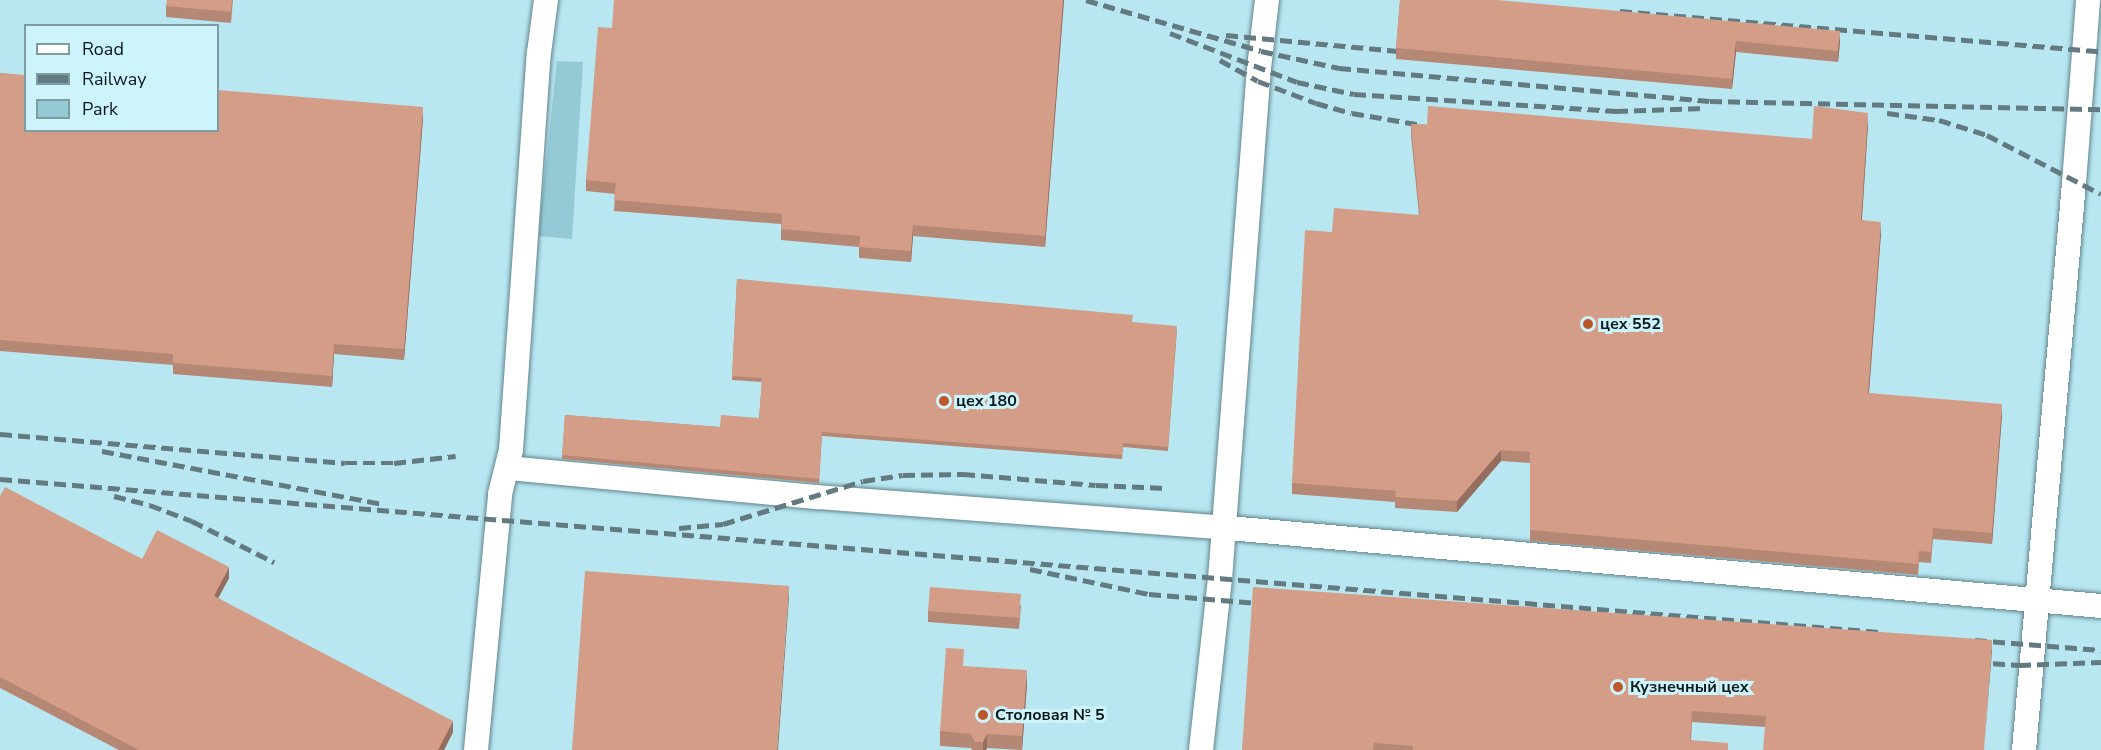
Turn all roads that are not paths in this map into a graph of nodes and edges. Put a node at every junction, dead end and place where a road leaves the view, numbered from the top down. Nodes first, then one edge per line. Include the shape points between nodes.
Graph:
1 (546, 0) edge
2 (1267, 0) edge
3 (2088, 0) edge
4 (508, 468) junction
5 (1222, 528) junction
6 (2038, 602) junction
7 (2101, 606) edge
8 (476, 750) edge
9 (1202, 750) edge
10 (2024, 750) edge

1 - 4 lane via 538,53
2 - 5 lane
3 - 6 lane
4 - 5 lane via 817,497
4 - 8 lane via 499,507
5 - 6 lane
5 - 9 lane
6 - 7 lane
6 - 10 lane

